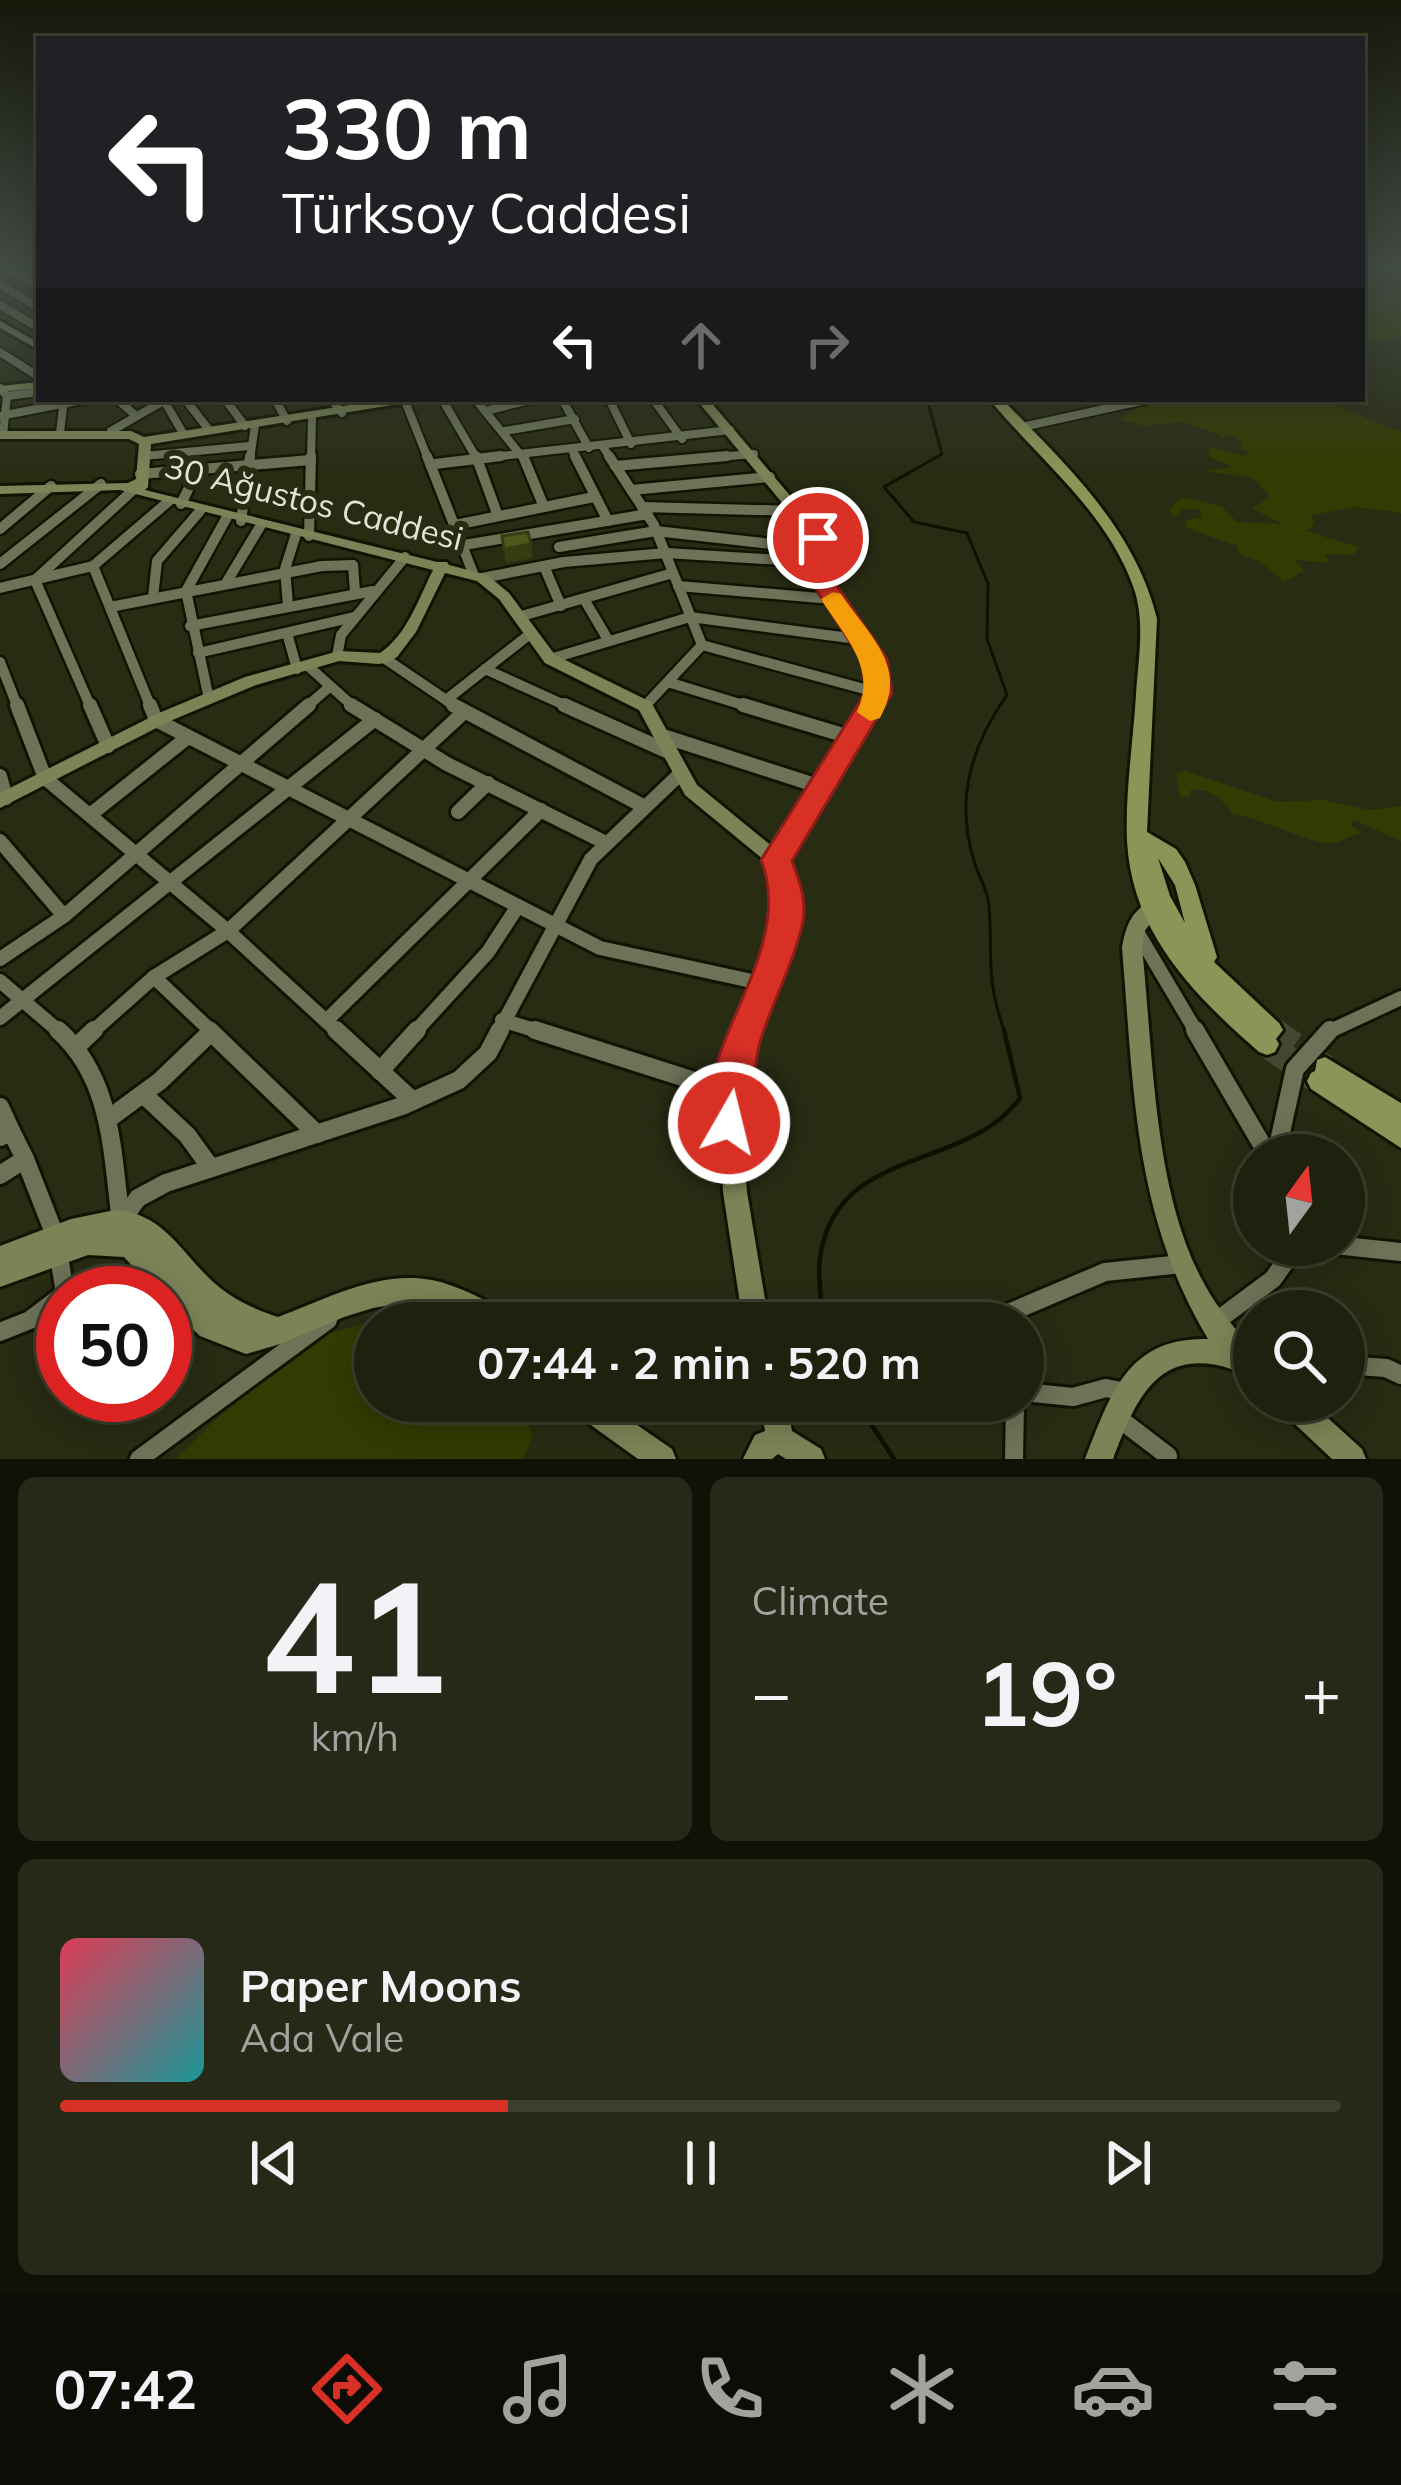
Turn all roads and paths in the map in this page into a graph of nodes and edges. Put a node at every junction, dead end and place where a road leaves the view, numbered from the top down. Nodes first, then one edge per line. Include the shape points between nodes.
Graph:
1 (0, 352) edge
2 (36, 382) edge
3 (36, 385) edge
4 (2, 391) edge
5 (78, 402) edge
6 (120, 402) edge
7 (159, 402) edge
8 (167, 402) edge
9 (187, 402) edge
10 (228, 402) edge
11 (277, 402) edge
12 (333, 402) edge
13 (401, 402) edge
14 (444, 402) edge
15 (478, 402) edge
16 (522, 402) edge
17 (564, 402) edge
18 (610, 402) edge
19 (655, 402) edge
20 (706, 402) edge
21 (998, 402) edge
22 (1137, 402) edge
23 (361, 404) edge
24 (64, 407) junction
25 (487, 411) junction
26 (342, 413) junction
27 (1, 415) edge
28 (135, 415) junction
29 (312, 418) junction
30 (575, 418) junction
31 (287, 421) junction
32 (543, 424) junction
33 (250, 426) junction
34 (1022, 428) junction
35 (209, 430) junction
36 (730, 430) junction
37 (111, 431) junction
38 (505, 431) junction
39 (60, 433) junction
40 (183, 433) junction
41 (2, 435) edge
42 (682, 440) junction
43 (631, 444) junction
44 (250, 446) junction
45 (144, 448) junction
46 (596, 448) junction
47 (572, 450) junction
48 (556, 451) junction
49 (522, 454) junction
50 (754, 454) junction
51 (477, 458) junction
52 (311, 460) junction
53 (435, 464) junction
54 (616, 466) junction
55 (248, 467) junction
56 (196, 470) junction
57 (770, 477) junction
58 (101, 484) junction
59 (136, 484) junction
60 (51, 486) junction
61 (0, 490) edge
62 (631, 490) junction
63 (594, 497) junction
64 (175, 503) junction
65 (544, 507) junction
66 (200, 511) junction
67 (645, 511) junction
68 (798, 511) junction
69 (498, 516) junction
70 (234, 519) junction
71 (608, 521) junction
72 (455, 525) junction
73 (261, 526) junction
74 (0, 530) edge
75 (552, 531) junction
76 (656, 531) junction
77 (303, 535) junction
78 (464, 545) junction
79 (559, 547) junction
80 (666, 553) junction
81 (815, 555) junction
82 (405, 556) junction
83 (564, 562) junction
84 (442, 565) junction
85 (94, 566) junction
86 (544, 566) junction
87 (0, 567) edge
88 (285, 569) junction
89 (478, 575) junction
90 (676, 579) junction
91 (35, 580) junction
92 (226, 583) junction
93 (3, 587) edge
94 (186, 591) junction
95 (373, 591) junction
96 (355, 592) junction
97 (153, 597) junction
98 (584, 599) junction
99 (832, 599) junction
100 (289, 605) junction
101 (561, 606) junction
102 (110, 607) junction
103 (354, 617) junction
104 (518, 617) junction
105 (690, 617) junction
106 (190, 626) junction
107 (287, 633) junction
108 (530, 634) junction
109 (607, 638) junction
110 (857, 639) junction
111 (702, 644) junction
112 (198, 653) junction
113 (337, 656) junction
114 (384, 658) junction
115 (550, 659) junction
116 (0, 662) edge
117 (303, 668) junction
118 (485, 669) junction
119 (671, 683) junction
120 (327, 689) junction
121 (879, 693) junction
122 (209, 699) junction
123 (446, 700) junction
124 (645, 706) junction
125 (464, 712) junction
126 (375, 719) junction
127 (157, 720) junction
128 (188, 736) junction
129 (853, 738) junction
130 (108, 746) junction
131 (669, 746) junction
132 (429, 750) junction
133 (239, 763) junction
134 (680, 774) junction
135 (0, 776) edge
136 (45, 778) junction
137 (488, 783) junction
138 (818, 786) junction
139 (290, 789) junction
140 (3, 799) edge
141 (643, 806) junction
142 (541, 810) junction
143 (458, 812) dead end
144 (91, 815) junction
145 (349, 819) junction
146 (0, 841) edge
147 (1140, 841) junction
148 (606, 843) junction
149 (136, 854) junction
150 (776, 860) junction
151 (471, 877) junction
152 (172, 884) junction
153 (518, 906) junction
154 (1149, 914) junction
155 (64, 916) junction
156 (555, 925) junction
157 (228, 931) junction
158 (0, 959) edge
159 (154, 977) junction
160 (0, 981) edge
161 (765, 983) junction
162 (1221, 984) junction
163 (1401, 998) edge
164 (17, 1005) junction
165 (0, 1018) edge
166 (502, 1020) junction
167 (326, 1022) junction
168 (211, 1032) junction
169 (76, 1047) junction
170 (380, 1071) junction
171 (729, 1092) junction
172 (143, 1094) junction
173 (413, 1101) junction
174 (0, 1106) edge
175 (111, 1117) junction
176 (1401, 1117) edge
177 (6, 1134) edge
178 (317, 1134) junction
179 (1261, 1134) edge
180 (1276, 1134) edge
181 (1401, 1136) edge
182 (25, 1159) junction
183 (211, 1168) junction
184 (0, 1174) edge
185 (125, 1233) junction
186 (57, 1246) junction
187 (1365, 1248) edge
188 (1401, 1252) edge
189 (0, 1258) edge
190 (1182, 1264) junction
191 (60, 1266) edge
192 (1283, 1266) edge
193 (0, 1275) edge
194 (362, 1294) junction
195 (458, 1302) edge
196 (753, 1302) edge
197 (1035, 1302) edge
198 (36, 1315) edge
199 (1214, 1323) junction
200 (0, 1332) edge
201 (1233, 1347) edge
202 (1202, 1352) junction
203 (1233, 1360) edge
204 (1365, 1366) edge
205 (1401, 1375) edge
206 (1044, 1394) edge
207 (1121, 1404) junction
208 (606, 1422) edge
209 (783, 1422) edge
210 (1015, 1422) edge
211 (1311, 1422) edge
212 (800, 1453) edge
213 (1168, 1456) edge
214 (139, 1459) edge
215 (662, 1459) edge
216 (757, 1459) edge
217 (1014, 1459) edge
218 (1100, 1459) edge
219 (1352, 1459) edge

1 - 2 street
3 - 4 main road
4 - 27 street
5 - 24 street
6 - 28 street
7 - 28 street
8 - 40 street
9 - 35 street
10 - 33 street
11 - 31 street
12 - 26 street
13 - 53 street
14 - 51 street
15 - 25 street
16 - 25 street
17 - 30 street
18 - 43 street
19 - 42 street
20 - 36 main road
21 - 34 main road
22 - 34 street
23 - 26 main road
24 - 27 street
24 - 39 street
25 - 38 street
26 - 29 main road
27 - 41 street
28 - 37 street
29 - 31 main road
29 - 52 street
30 - 32 street
30 - 46 street
31 - 33 main road
32 - 38 street
32 - 48 street
33 - 35 main road
33 - 44 street
34 - 147 main road via 1085,498 1143,590 1149,619
35 - 40 main road
36 - 42 street
36 - 50 main road
37 - 39 main road
37 - 45 main road
38 - 49 street
39 - 41 main road
40 - 45 main road
42 - 43 street
43 - 46 street
44 - 45 street
44 - 55 street
45 - 59 main road
46 - 47 street
46 - 54 street
47 - 48 street
47 - 63 street
48 - 49 street
49 - 51 street
49 - 65 street
50 - 54 street
50 - 57 main road
51 - 53 street
51 - 69 street
52 - 55 street
52 - 77 street
53 - 72 street
54 - 62 street
55 - 56 street
55 - 70 street
56 - 59 street
56 - 64 street
57 - 62 street
57 - 68 main road
58 - 59 main road, 30 Ağustos Caddesi
58 - 60 main road, 30 Ağustos Caddesi
58 - 87 street
59 - 64 main road, 30 Ağustos Caddesi
59 - 91 street
60 - 61 main road, 30 Ağustos Caddesi
60 - 74 street
62 - 67 street
63 - 65 street
63 - 71 street
64 - 66 main road, 30 Ağustos Caddesi
64 - 85 street
65 - 69 street
66 - 70 main road, 30 Ağustos Caddesi
66 - 97 street via 157,561
67 - 68 street
67 - 71 street
67 - 76 street
68 - 81 main road via 815,533
69 - 72 street
70 - 73 main road, 30 Ağustos Caddesi
70 - 94 street
71 - 75 street
72 - 78 street
73 - 77 main road, 30 Ağustos Caddesi
73 - 92 street
75 - 78 street
75 - 79 street
76 - 79 street
76 - 80 street
76 - 81 street
77 - 82 main road, 30 Ağustos Caddesi
77 - 88 street
78 - 89 street
79 - 83 street
80 - 81 street
80 - 83 street
80 - 90 street
81 - 99 main road
82 - 84 main road, 30 Ağustos Caddesi
82 - 95 street
83 - 86 street
84 - 89 main road, 30 Ağustos Caddesi
84 - 114 main road via 401,645
85 - 91 street
85 - 102 street
86 - 89 street
86 - 101 street
87 - 93 street
88 - 92 street
88 - 96 street via 352,565
88 - 100 street
89 - 104 main road, 30 Ağustos Caddesi
90 - 98 street
90 - 99 street
90 - 105 street
91 - 93 street
91 - 130 street
92 - 94 street
94 - 97 street
94 - 106 street
95 - 96 street
95 - 103 street
96 - 100 street
97 - 102 street
98 - 101 street
98 - 109 street
99 - 110 main road
100 - 106 street
101 - 104 street
102 - 127 street
103 - 107 street
103 - 113 street
104 - 108 main road, 30 Ağustos Caddesi
105 - 109 street
105 - 110 street
105 - 111 street
106 - 112 street
107 - 112 street
107 - 117 street
108 - 115 main road, 30 Ağustos Caddesi
108 - 118 street
109 - 115 street
110 - 121 main road via 879,671
111 - 119 street
111 - 121 street
112 - 122 street
113 - 114 main road
113 - 117 main road
114 - 123 street
115 - 124 main road, 30 Ağustos Caddesi
116 - 136 street
117 - 120 street
117 - 122 main road
118 - 123 street
118 - 131 street
119 - 124 street
119 - 129 street
120 - 126 street
120 - 133 street
121 - 129 main road
122 - 127 main road
123 - 125 street
124 - 131 main road, 30 Ağustos Caddesi
125 - 132 street
125 - 141 street
126 - 132 street
126 - 139 street
127 - 128 street
127 - 130 main road
128 - 133 street
128 - 144 street
129 - 138 main road
130 - 136 main road
131 - 134 main road, 30 Ağustos Caddesi
131 - 138 street
132 - 137 street
132 - 145 street
133 - 139 street
133 - 149 street
134 - 141 street
134 - 150 main road, 30 Ağustos Caddesi via 703,803
135 - 140 street
136 - 140 main road
136 - 144 street
137 - 142 street
137 - 143 street
138 - 150 main road
139 - 145 street
139 - 152 street
141 - 148 street
142 - 148 street
142 - 151 street
144 - 149 street
145 - 151 street
145 - 157 street
146 - 155 street
147 - 154 main road
147 - 162 main road via 1178,862 1192,924
148 - 156 street
149 - 152 street
149 - 155 street
150 - 161 main road via 790,907
151 - 153 street
151 - 167 street
152 - 157 street
152 - 164 street
153 - 156 street
153 - 170 street via 488,952
154 - 162 main road via 1172,924
154 - 162 main road via 1214,998 1269,1037
154 - 179 street
154 - 190 main road via 1132,948 1154,1160
155 - 158 street
156 - 161 street via 600,948
156 - 166 street
157 - 159 street
157 - 167 street
159 - 168 street
159 - 169 street
160 - 164 street
161 - 171 main road
163 - 180 street via 1328,1030 1298,1056
164 - 165 street
164 - 169 street
166 - 171 street
166 - 173 street via 488,1053 459,1079
167 - 170 street
168 - 172 street
168 - 178 street
169 - 175 street
170 - 173 street
171 - 196 main road
172 - 175 street
172 - 183 street
173 - 178 street
174 - 177 street
175 - 185 street
176 - 181 main road via 1322,1075
177 - 182 street
178 - 183 street
182 - 184 street
182 - 186 street
183 - 185 street via 139,1198
185 - 186 main road
185 - 194 main road via 187,1313 246,1341
186 - 189 main road
186 - 191 street
186 - 193 main road
187 - 188 street
190 - 197 street via 1105,1272
190 - 199 main road
192 - 199 street
194 - 195 main road via 397,1288
194 - 214 street
198 - 200 street
199 - 201 main road
199 - 202 main road
202 - 203 main road
202 - 207 main road via 1150,1363
204 - 205 street
206 - 207 street via 1106,1388
207 - 213 street
207 - 218 main road
208 - 215 main road
209 - 212 main road
210 - 217 street
211 - 219 main road
212 - 216 main road via 765,1445

